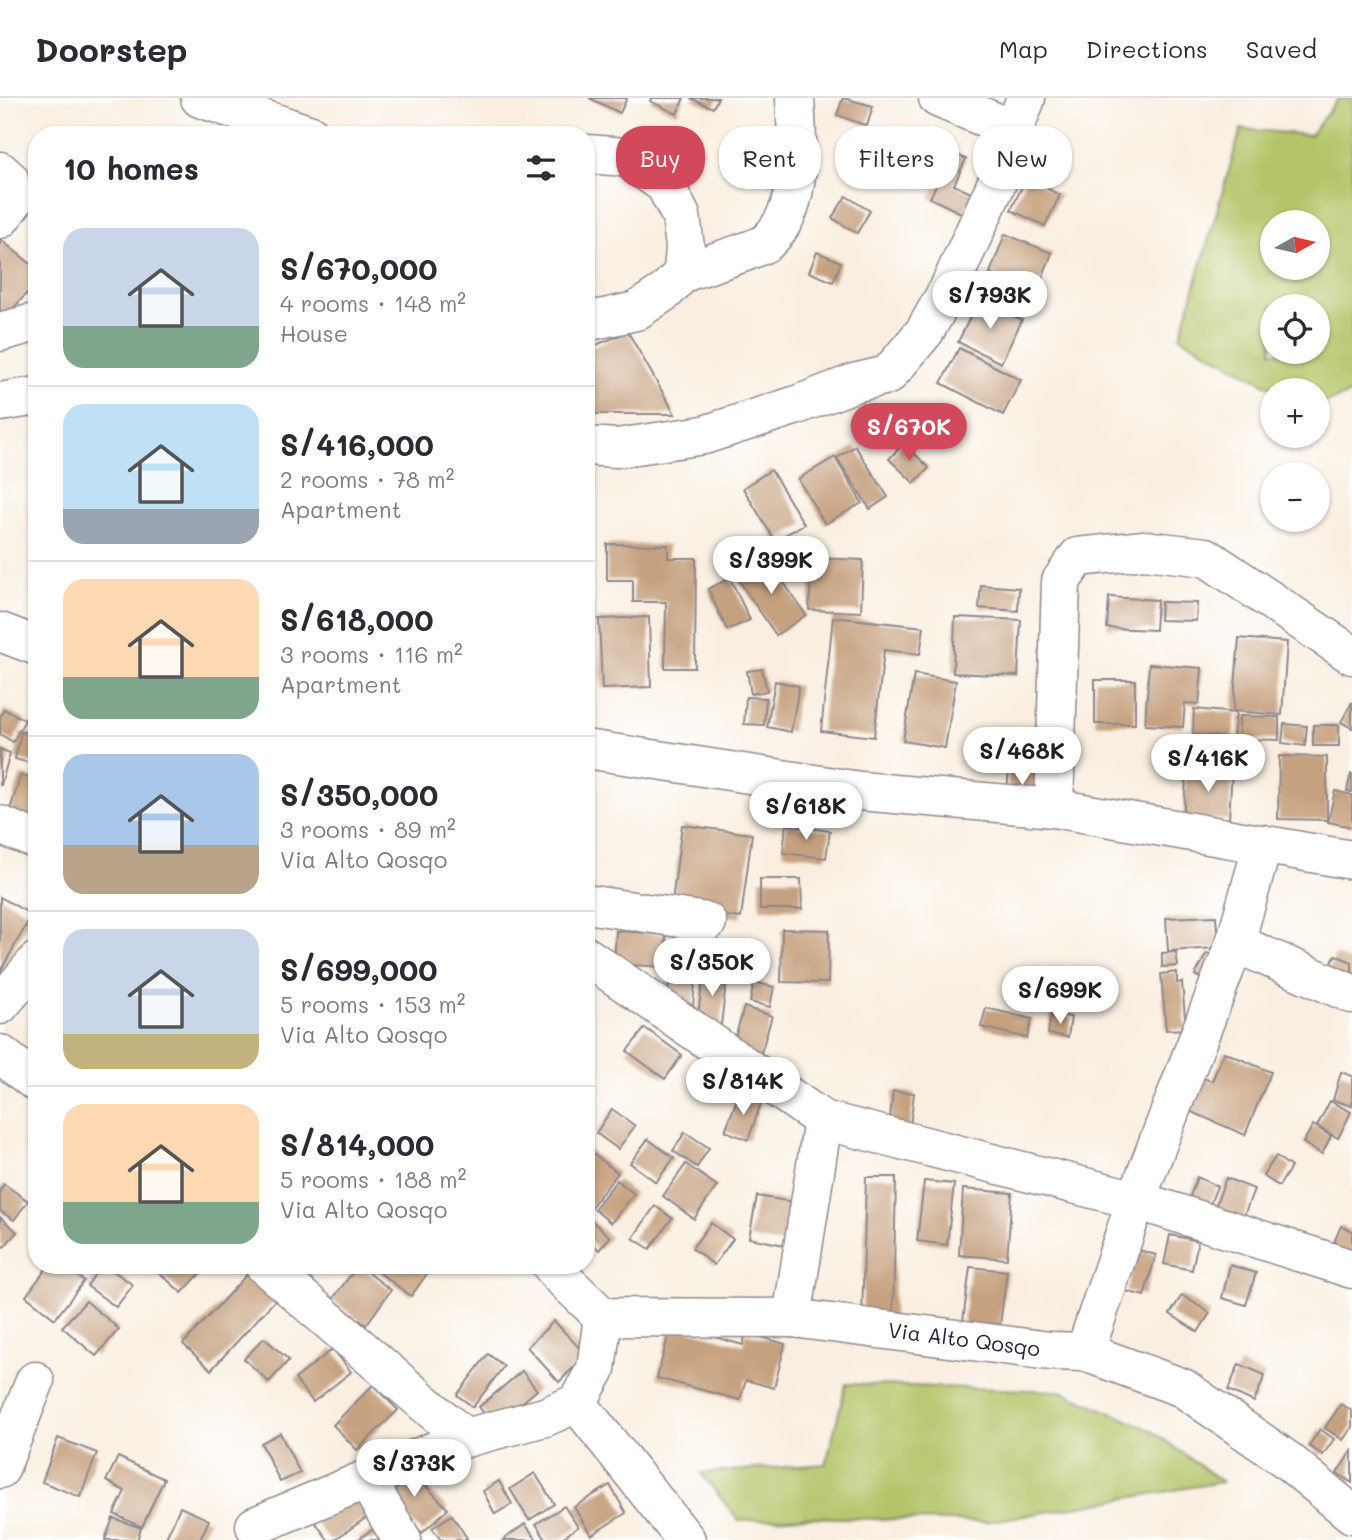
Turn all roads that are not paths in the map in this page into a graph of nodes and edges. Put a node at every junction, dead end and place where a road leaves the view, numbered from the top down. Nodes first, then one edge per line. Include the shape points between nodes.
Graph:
1 (200, 98) edge
2 (794, 98) edge
3 (938, 98) edge
4 (1020, 114) edge
5 (285, 126) edge
6 (595, 155) edge
7 (0, 172) edge
8 (0, 219) edge
9 (683, 273) junction
10 (595, 320) edge
11 (28, 324) edge
12 (0, 332) edge
13 (28, 397) edge
14 (0, 402) edge
15 (595, 447) edge
16 (0, 632) edge
17 (28, 643) edge
18 (1352, 655) edge
19 (595, 750) edge
20 (1054, 808) junction
21 (0, 825) edge
22 (28, 836) edge
23 (1263, 844) junction
24 (1352, 860) edge
25 (595, 905) edge
26 (707, 922) dead end
27 (1235, 943) junction
28 (595, 962) edge
29 (28, 972) edge
30 (1352, 994) edge
31 (0, 1005) edge
32 (0, 1054) edge
33 (28, 1076) edge
34 (822, 1120) junction
35 (1136, 1200) junction
36 (1352, 1269) edge
37 (274, 1274) edge
38 (558, 1274) edge
39 (603, 1317) junction
40 (792, 1318) junction
41 (1085, 1352) junction
42 (35, 1381) dead end
43 (577, 1403) junction
44 (465, 1438) junction
45 (0, 1469) edge
46 (366, 1479) junction
47 (1352, 1514) edge
48 (255, 1526) dead end
49 (402, 1540) edge
50 (686, 1540) edge

1 - 5 street
2 - 9 street via 797,158 789,212 767,243
3 - 4 street
4 - 15 street via 1003,169 949,288 925,331 888,374 705,435 617,448
6 - 9 street via 626,157 665,186 681,216
7 - 8 street via 9,179 13,202
9 - 10 street via 636,311
11 - 12 street
13 - 14 street
16 - 17 street
18 - 20 street via 1206,556 1144,550 1078,557 1061,581
19 - 20 street via 860,791
20 - 23 street
21 - 22 street
23 - 24 street
23 - 27 street
25 - 26 street
27 - 30 street
27 - 35 street
28 - 34 street
29 - 31 street
32 - 33 street
34 - 35 street
34 - 40 street
35 - 36 street
35 - 41 street
37 - 44 street
38 - 39 street
39 - 40 street, Via Alto Qosqo
39 - 43 street via 596,1369
40 - 41 street, Via Alto Qosqo
41 - 47 street, Via Alto Qosqo via 1184,1388
42 - 45 street
43 - 44 street via 545,1417
43 - 50 street
44 - 46 street
46 - 48 street
46 - 49 street

